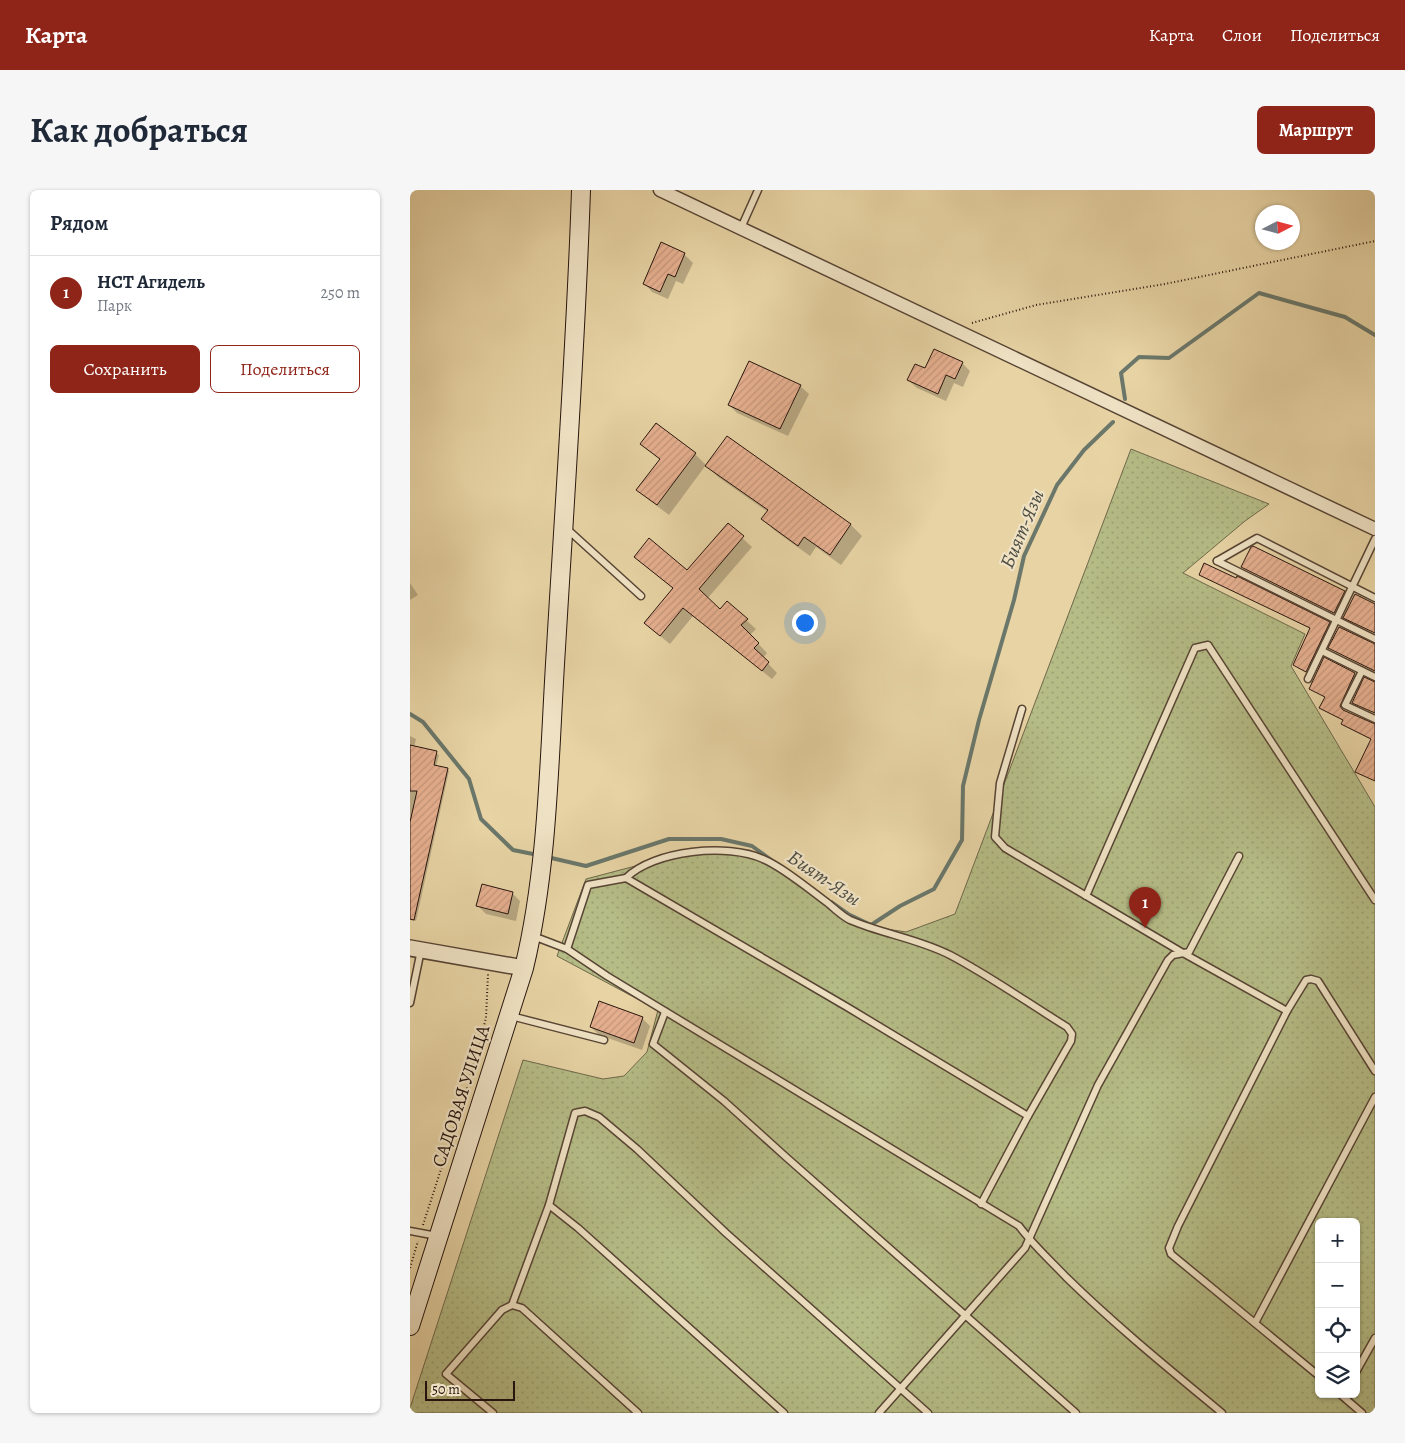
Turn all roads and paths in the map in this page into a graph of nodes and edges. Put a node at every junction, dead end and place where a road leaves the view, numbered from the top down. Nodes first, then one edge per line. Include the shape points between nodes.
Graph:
1 (581, 190) edge
2 (758, 190) edge
3 (668, 192) edge
4 (741, 228) junction
5 (1375, 241) edge
6 (952, 329) junction
7 (564, 526) junction
8 (1375, 529) edge
9 (1375, 538) edge
10 (1352, 587) junction
11 (641, 596) dead end
12 (1375, 598) edge
13 (1336, 620) junction
14 (1375, 639) edge
15 (1322, 651) junction
16 (1362, 671) junction
17 (1375, 677) edge
18 (1308, 679) dead end
19 (1022, 709) dead end
20 (1375, 719) edge
21 (1239, 856) dead end
22 (626, 878) junction
23 (1086, 896) junction
24 (1375, 900) edge
25 (532, 936) junction
26 (415, 949) edge
27 (567, 950) junction
28 (1183, 953) junction
29 (489, 962) junction
30 (524, 968) junction
31 (410, 1003) edge
32 (1287, 1011) junction
33 (665, 1012) junction
34 (508, 1016) junction
35 (604, 1040) dead end
36 (1375, 1071) edge
37 (1375, 1097) edge
38 (1028, 1116) junction
39 (981, 1204) junction
40 (549, 1205) junction
41 (410, 1231) edge
42 (421, 1233) junction
43 (438, 1236) junction
44 (1028, 1239) junction
45 (410, 1268) edge
46 (512, 1305) junction
47 (965, 1315) junction
48 (1255, 1323) junction
49 (410, 1326) edge
50 (1375, 1338) edge
51 (1360, 1365) edge
52 (1315, 1373) edge
53 (900, 1389) junction
54 (1345, 1398) edge
55 (493, 1413) edge
56 (638, 1413) edge
57 (784, 1413) edge
58 (879, 1413) edge
59 (928, 1413) edge
60 (1076, 1413) edge
61 (1222, 1413) edge
62 (1362, 1413) edge

1 - 7 main road, САДОВАЯ УЛИЦА
2 - 4 lane
3 - 4 street
4 - 6 street
5 - 6 path via 1166,284 1036,305
6 - 8 street
7 - 11 lane
7 - 25 main road, САДОВАЯ УЛИЦА via 541,873
9 - 10 lane
10 - 12 lane
10 - 13 lane
10 - 13 lane via 1257,538 1217,561
13 - 14 lane
13 - 15 lane
15 - 16 lane
15 - 18 lane
16 - 17 lane
16 - 20 lane via 1345,705
19 - 23 lane via 1000,783 995,837 1005,848
21 - 28 lane via 1189,952
22 - 27 lane via 588,885
22 - 38 lane
22 - 38 lane via 634,870 670,855 702,851 740,853 763,859 848,919 906,937 949,955 1067,1027 1072,1034
23 - 24 lane via 1195,648 1208,645
23 - 28 lane
25 - 27 lane
25 - 30 main road, САДОВАЯ УЛИЦА
26 - 29 street
26 - 31 lane
27 - 33 lane
28 - 32 lane
28 - 44 lane via 1168,960 1098,1085
29 - 30 street
29 - 42 path via 486,1018
30 - 34 main road, САДОВАЯ УЛИЦА
32 - 36 lane via 1306,980 1318,981
32 - 48 lane via 1169,1248 1171,1254
33 - 39 lane
33 - 47 lane via 653,1044 724,1101
34 - 35 lane
34 - 43 main road, САДОВАЯ УЛИЦА
37 - 48 lane
38 - 39 lane
39 - 44 lane via 1018,1226
40 - 46 lane
40 - 53 lane via 575,1113 585,1111 598,1116
40 - 57 lane
41 - 42 lane
42 - 43 lane
42 - 45 path
43 - 49 main road, САДОВАЯ УЛИЦА
44 - 47 lane via 1025,1248
44 - 61 lane via 1126,1333
46 - 55 lane via 502,1310 446,1374
46 - 56 lane via 522,1308
47 - 53 lane
47 - 60 lane
48 - 52 lane
50 - 51 lane
53 - 58 lane
53 - 59 lane
54 - 62 lane

